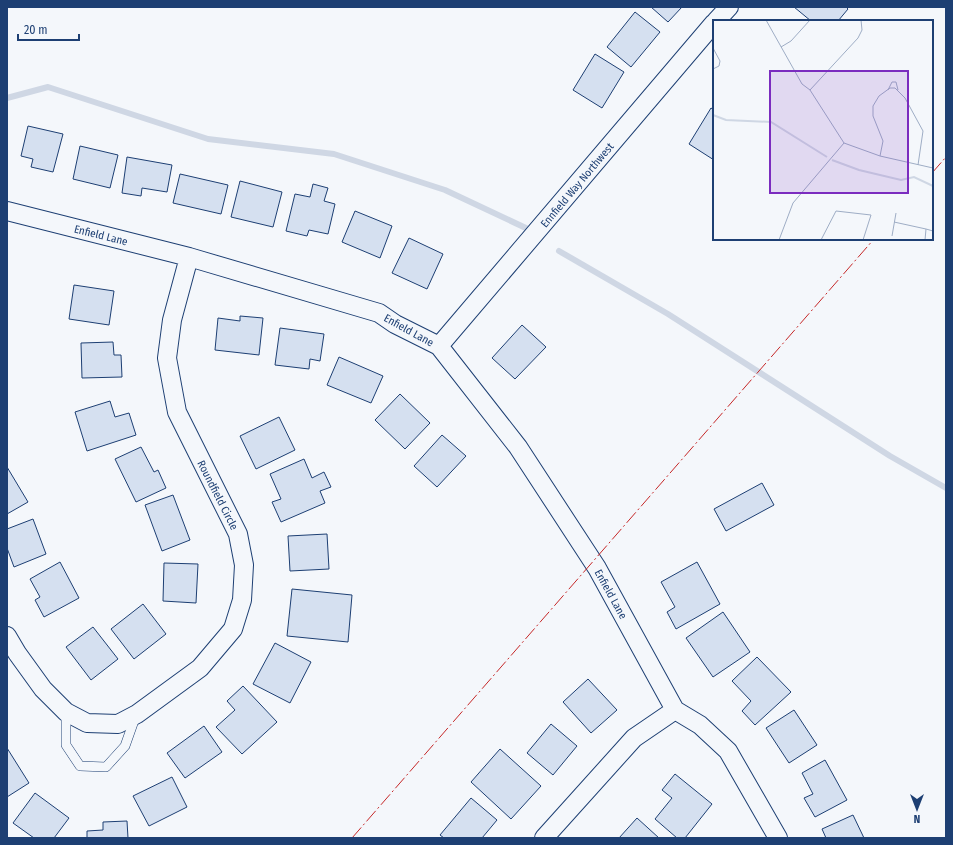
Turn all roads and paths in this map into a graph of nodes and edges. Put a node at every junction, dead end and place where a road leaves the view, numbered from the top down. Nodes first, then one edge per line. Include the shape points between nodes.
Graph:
1 (729, 7) edge
2 (717, 20) edge
3 (713, 24) edge
4 (7, 211) edge
5 (189, 257) junction
6 (439, 346) junction
7 (7, 636) edge
8 (675, 710) junction
9 (66, 712) junction
10 (137, 714) junction
11 (544, 838) edge
12 (778, 838) edge

1 - 2 street, Ennfield Way Northwest
3 - 6 street, Ennfield Way Northwest
4 - 5 street, Enfield Lane
5 - 6 street, Enfield Lane via 379,313
5 - 10 street, Roundfield Circle via 172,320 167,358 177,412 238,534 244,566 242,600 232,629 200,668
6 - 8 street, Enfield Lane via 518,447 589,555
7 - 9 street, Roundfield Circle via 43,689
8 - 11 street via 634,738
8 - 12 street via 700,725 728,751
9 - 10 street, Roundfield Circle via 88,723 118,724
9 - 10 lane via 66,745 80,766 106,767 125,746

